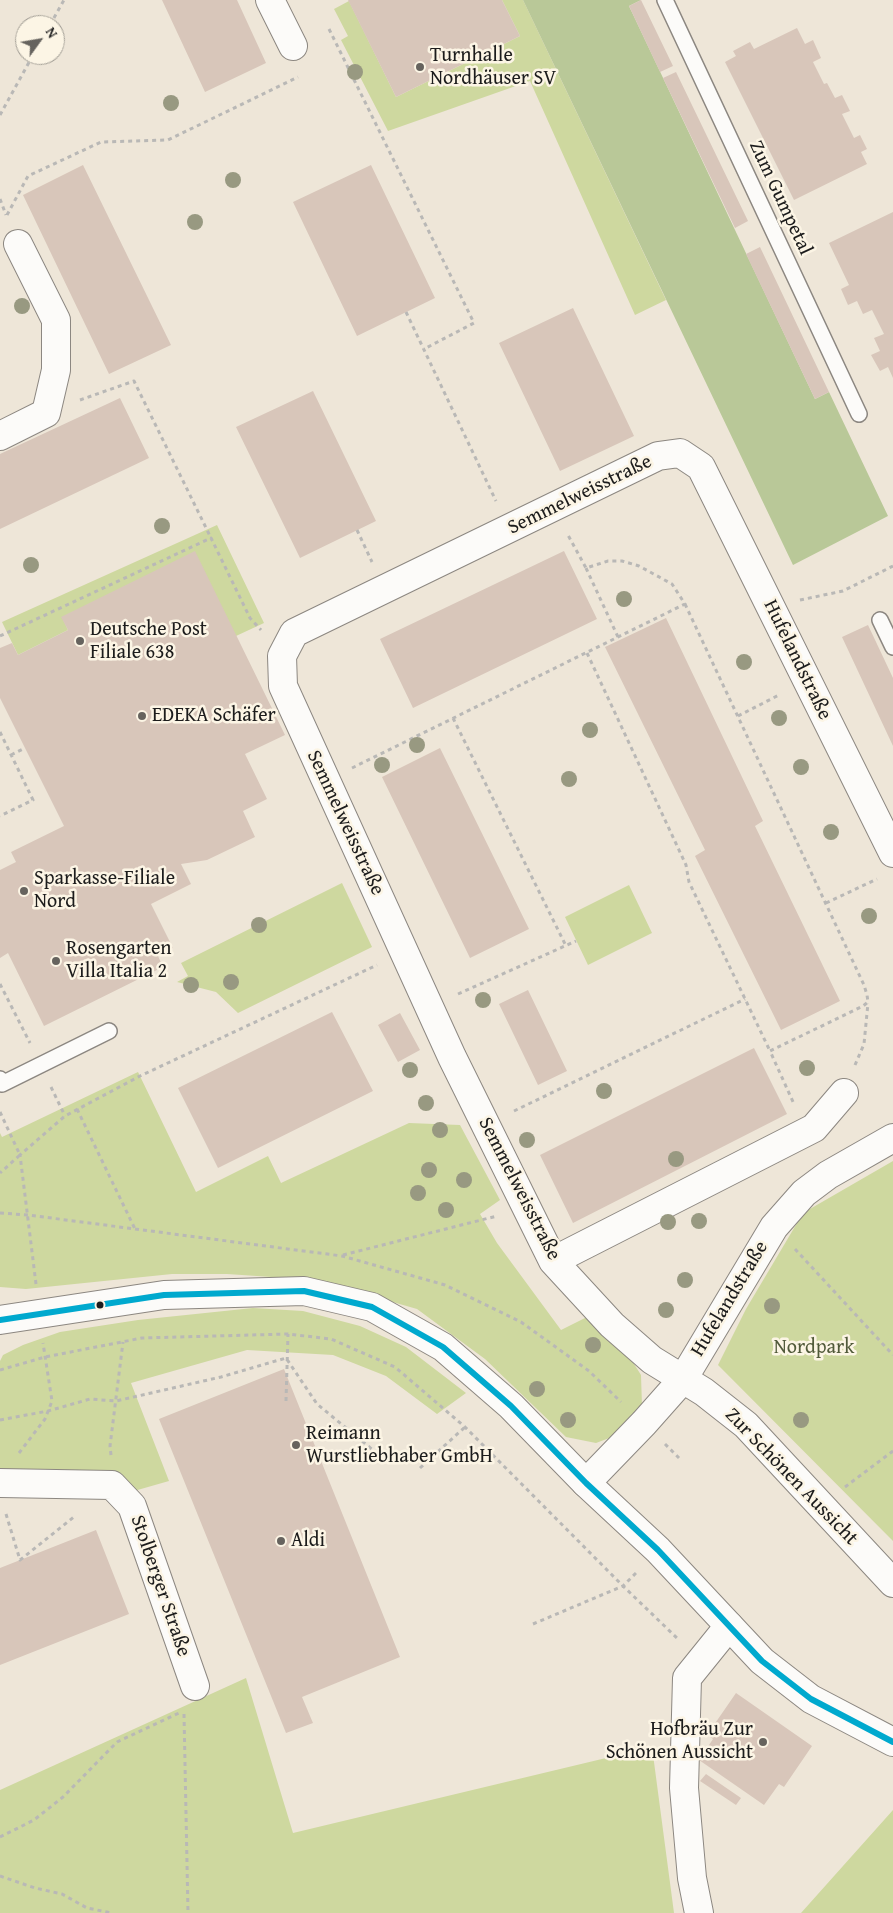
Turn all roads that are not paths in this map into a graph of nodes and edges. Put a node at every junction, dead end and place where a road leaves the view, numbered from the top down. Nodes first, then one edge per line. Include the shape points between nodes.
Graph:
1 (270, 0) edge
2 (665, 0) edge
3 (293, 46) road end
4 (18, 244) dead end
5 (859, 414) dead end
6 (0, 436) edge
7 (702, 467) joint
8 (880, 620) dead end
9 (893, 647) edge
10 (893, 853) edge
11 (109, 1031) dead end
12 (0, 1079) edge
13 (844, 1093) road end
14 (893, 1138) edge
15 (553, 1260) junction
16 (0, 1320) edge
17 (683, 1379) junction
18 (0, 1482) edge
19 (586, 1483) junction
20 (893, 1583) edge
21 (729, 1626) junction
22 (195, 1686) dead end
23 (893, 1742) edge
24 (699, 1913) edge

1 - 3 street
2 - 5 lane, Zum Gumpetal
4 - 6 street via 56,320 56,370 46,413
7 - 10 street, Hufelandstraße
7 - 15 street, Semmelweisstraße via 680,453 658,456 294,633 282,656 282,686 485,1125
8 - 9 lane
11 - 12 lane via 2,1084
13 - 15 street via 814,1128
14 - 17 street, Hufelandstraße via 828,1175 804,1193 774,1227
15 - 17 street, Semmelweisstraße via 612,1325 652,1360
16 - 19 street via 164,1294 304,1291 372,1307 443,1347 510,1406
17 - 19 street, Hufelandstraße
17 - 20 street, Zur Schönen Aussicht via 746,1425
18 - 22 street, Stolberger Straße via 112,1485 132,1506
19 - 21 street via 658,1550
21 - 23 street via 762,1661 811,1699
21 - 24 street via 687,1678 684,1788 692,1878

